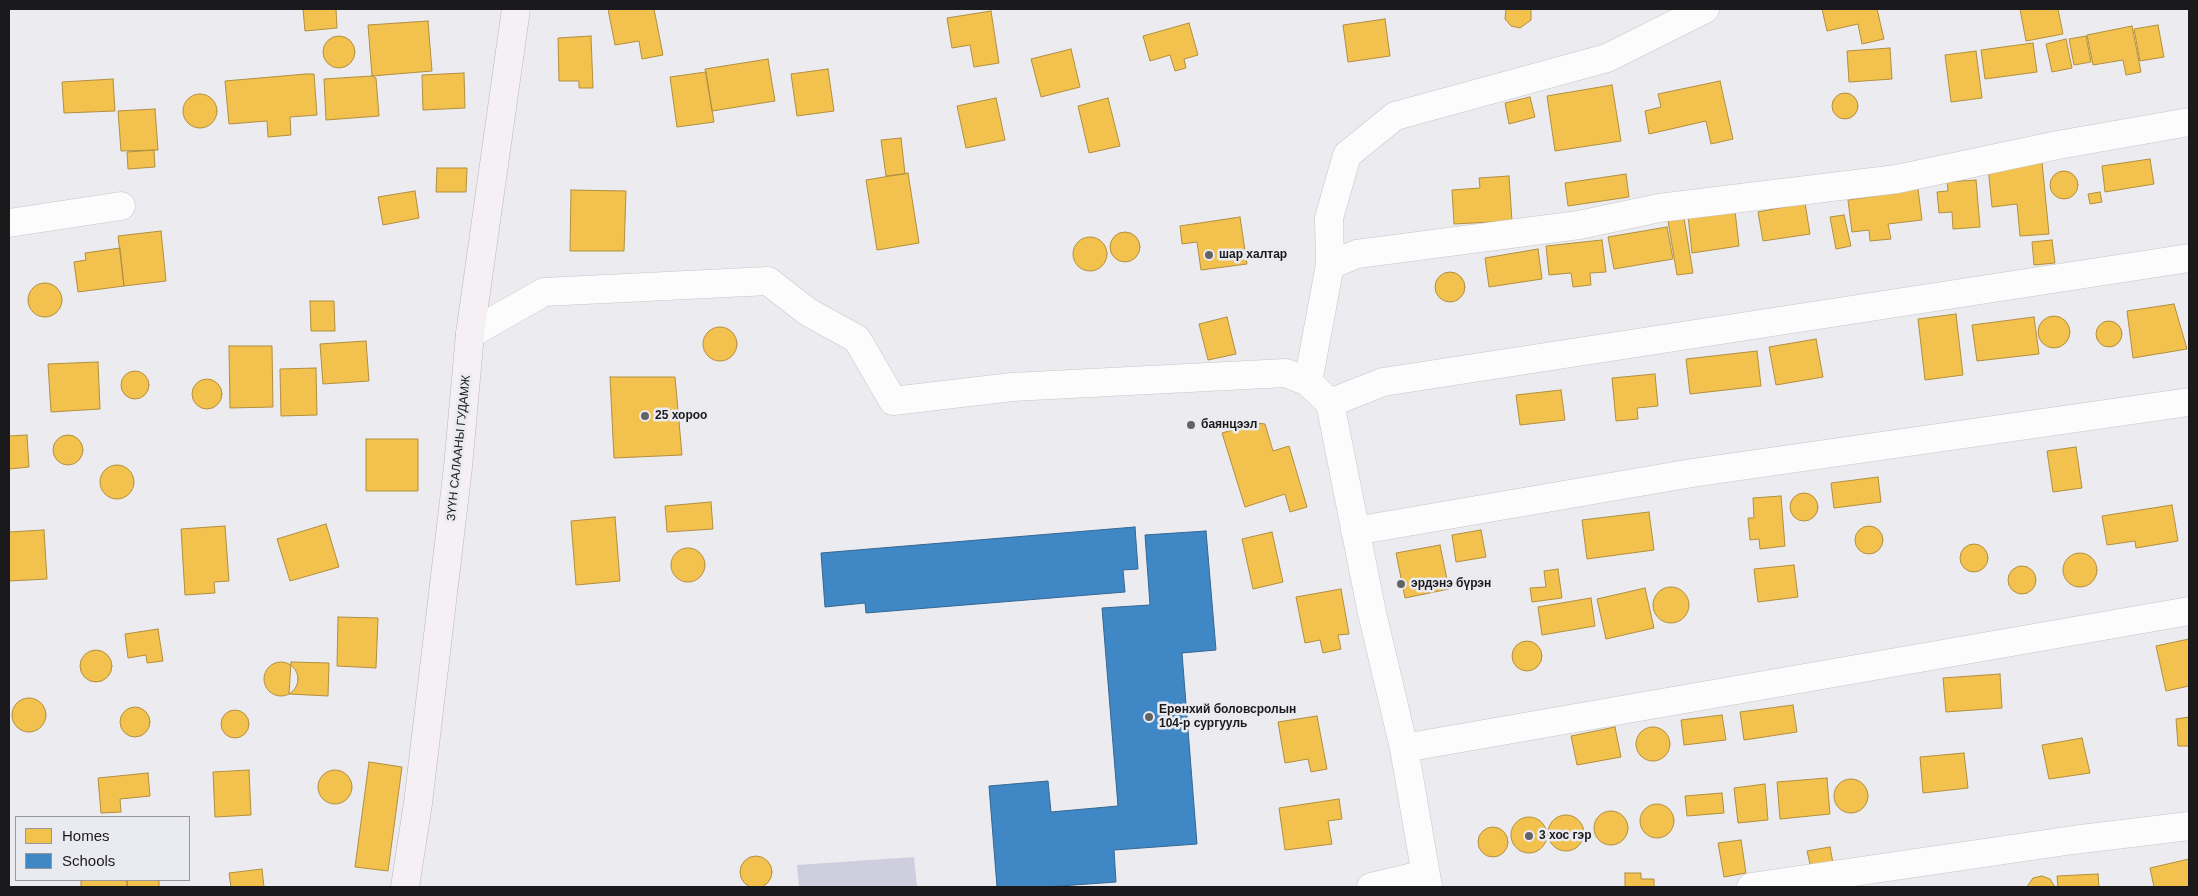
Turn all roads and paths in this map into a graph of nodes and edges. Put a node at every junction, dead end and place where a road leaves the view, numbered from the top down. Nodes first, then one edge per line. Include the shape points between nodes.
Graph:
1 (516, 9) edge
2 (1705, 9) edge
3 (2189, 122) edge
4 (120, 206) dead end
5 (9, 223) edge
6 (2189, 258) edge
7 (1330, 265) junction
8 (470, 334) junction
9 (1308, 382) junction
10 (2189, 402) edge
11 (1330, 403) junction
12 (1355, 531) junction
13 (2189, 611) edge
14 (1404, 748) junction
15 (2189, 826) edge
16 (1426, 881) edge
17 (405, 887) edge
18 (1371, 887) edge
19 (1751, 887) edge

1 - 8 main road, ЗҮҮН САЛААНЫ ГУДАМЖ
2 - 7 street via 1607,58 1395,116 1347,155 1329,218
3 - 7 street via 2058,145 1897,179 1659,208 1579,225 1357,254
4 - 5 street
6 - 11 street via 1383,382
7 - 9 street
8 - 9 street via 544,292 768,281 808,312 857,339 893,401 1012,387 1286,373
8 - 17 main road, ЗҮҮН САЛААНЫ ГУДАМЖ via 457,476
9 - 11 street
10 - 12 street via 1692,473
11 - 12 street
12 - 14 street
13 - 14 street
14 - 16 street
15 - 19 street
16 - 18 street

